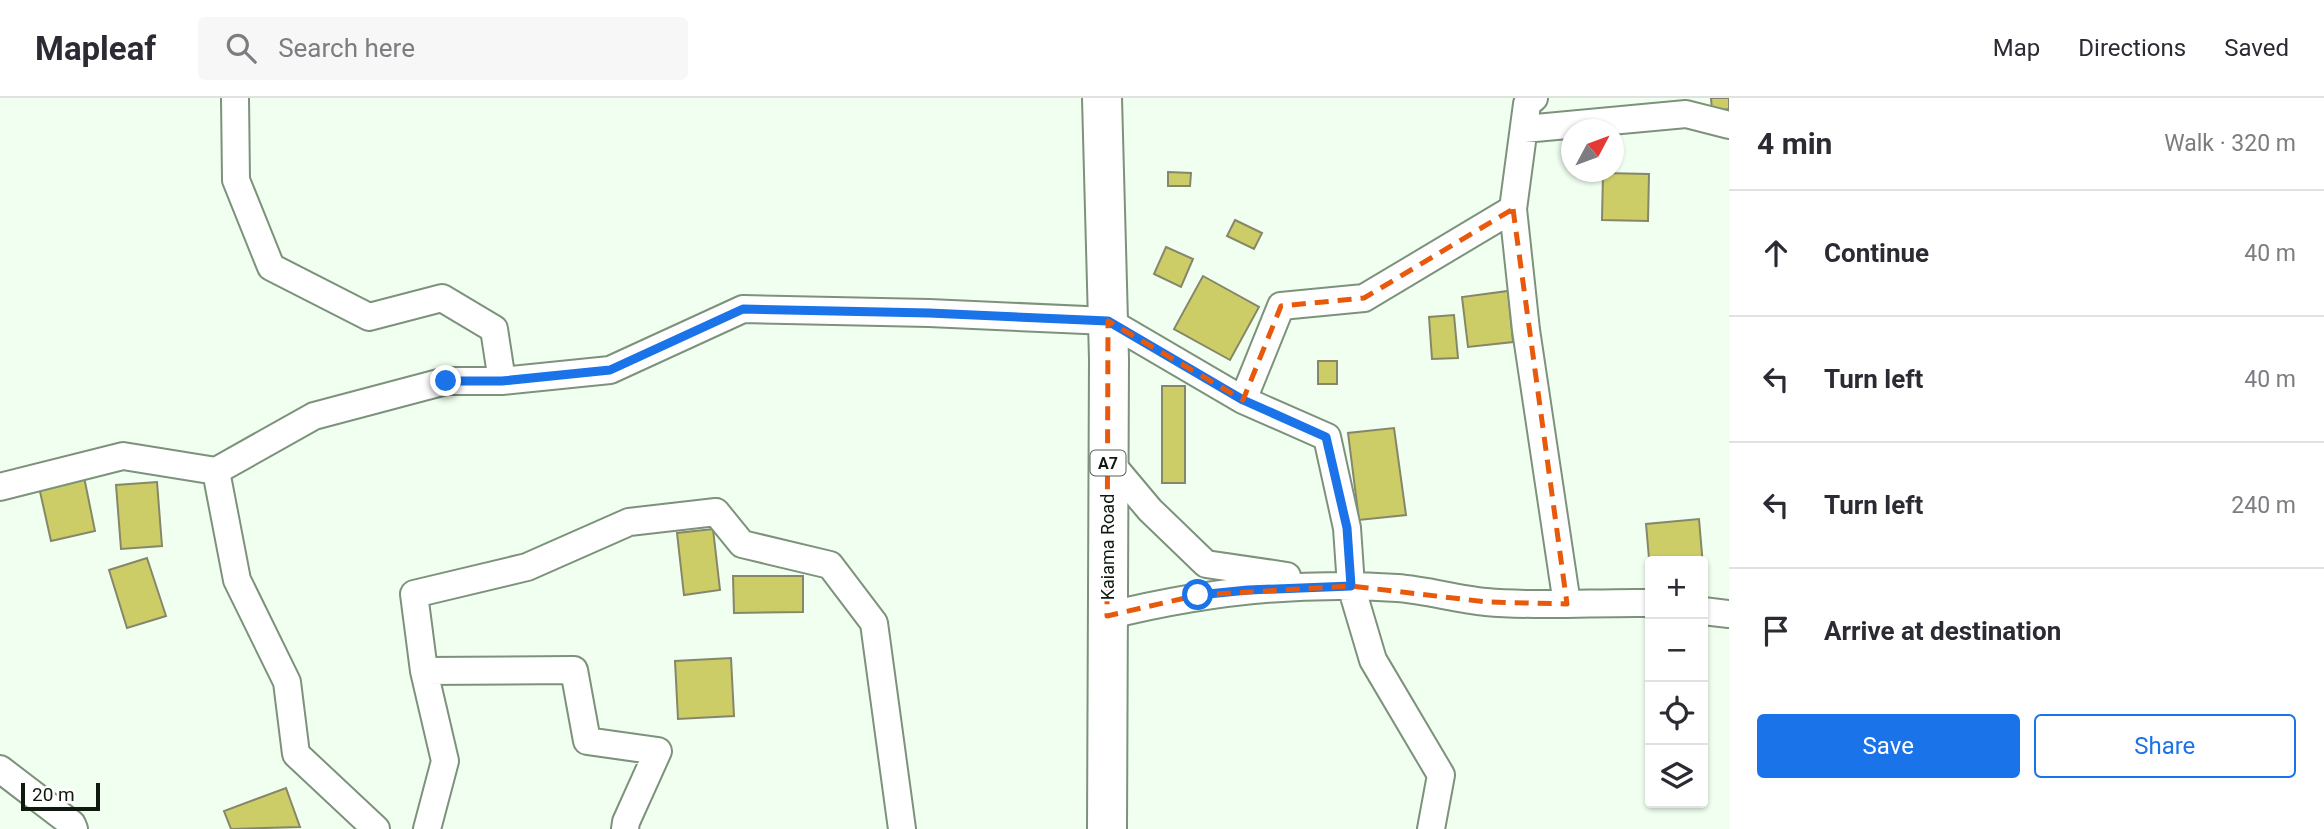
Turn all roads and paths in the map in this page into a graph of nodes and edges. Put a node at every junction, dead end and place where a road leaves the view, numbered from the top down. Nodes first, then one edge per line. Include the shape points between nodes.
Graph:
1 (235, 98) edge
2 (1102, 98) edge
3 (1535, 98) edge
4 (1729, 125) edge
5 (1524, 129) junction
6 (1513, 209) junction
7 (1108, 321) junction
8 (502, 381) junction
9 (1243, 400) junction
10 (1108, 460) junction
11 (216, 471) junction
12 (0, 487) edge
13 (1351, 586) junction
14 (1645, 603) edge
15 (1567, 604) junction
16 (1708, 612) edge
17 (1729, 614) edge
18 (1107, 616) junction
19 (424, 671) junction
20 (0, 769) edge
21 (74, 829) edge
22 (376, 829) edge
23 (427, 829) edge
24 (625, 829) edge
25 (902, 829) edge
26 (1107, 829) edge
27 (1431, 829) edge

1 - 8 street via 236,180 271,267 369,317 442,299 494,329
2 - 7 highway, Kaiama Road / A7
3 - 5 street via 1527,104
4 - 5 street via 1686,114
5 - 6 street
6 - 9 street via 1364,298 1281,306
6 - 15 street
7 - 8 street via 743,309 610,370
7 - 9 street
7 - 10 highway, Kaiama Road / A7
8 - 11 street via 446,381 314,416
9 - 13 street via 1326,437 1347,528
10 - 13 street via 1150,510 1206,564
10 - 18 highway, Kaiama Road / A7
11 - 12 street via 123,456
11 - 22 street via 237,580 288,682 296,754
13 - 15 street via 1400,588 1487,602
13 - 18 street via 1198,595
13 - 27 street via 1373,660 1441,775
14 - 15 street
16 - 17 street
18 - 26 highway, Kaiama Road / A7
19 - 23 street via 445,761
19 - 24 street via 574,670 587,741 658,751
19 - 25 street via 414,594 527,567 629,522 716,512 742,544 830,565 874,623
20 - 21 street

